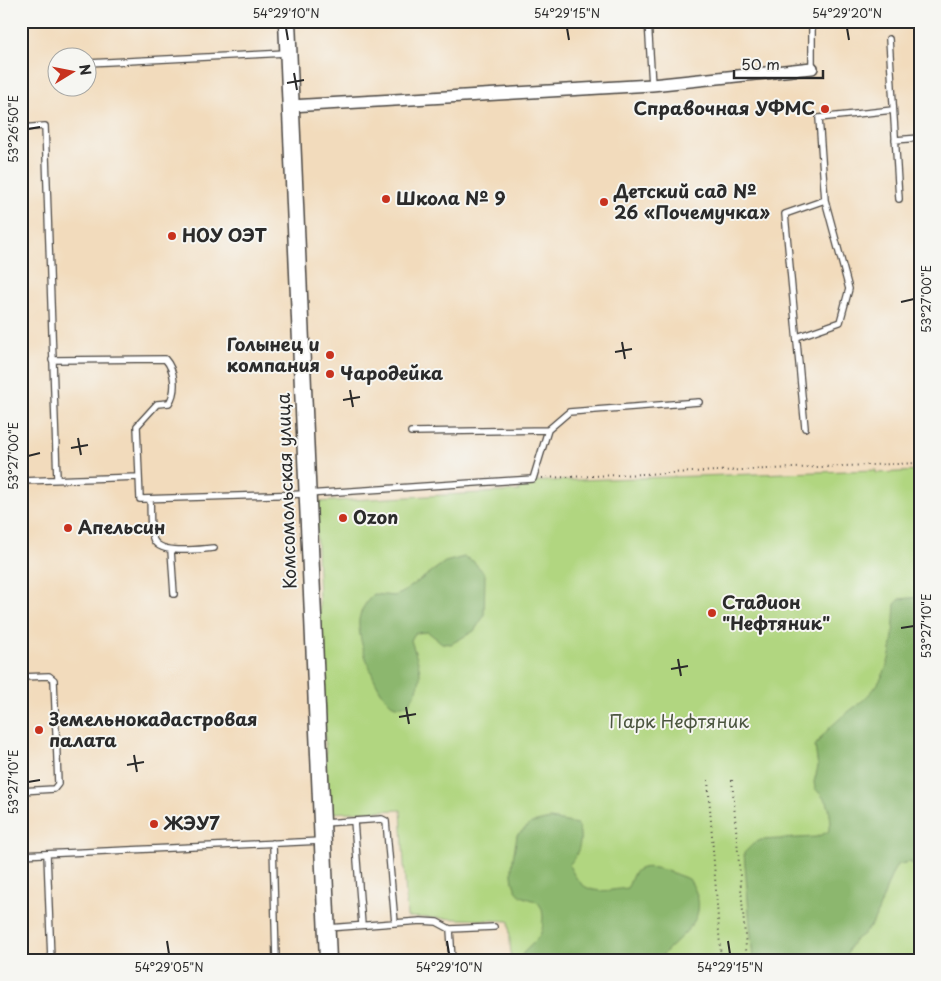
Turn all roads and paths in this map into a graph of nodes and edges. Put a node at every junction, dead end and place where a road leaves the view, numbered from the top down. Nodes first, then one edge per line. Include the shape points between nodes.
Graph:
1 (287, 21) edge
2 (648, 21) edge
3 (812, 21) edge
4 (889, 39) dead end
5 (288, 52) junction
6 (98, 62) edge
7 (812, 68) joint
8 (652, 85) junction
9 (290, 106) junction
10 (893, 110) junction
11 (21, 128) edge
12 (920, 138) edge
13 (895, 140) junction
14 (899, 199) dead end
15 (824, 200) junction
16 (797, 337) junction
17 (52, 360) junction
18 (698, 402) dead end
19 (805, 428) dead end
20 (548, 430) junction
21 (411, 432) dead end
22 (920, 463) edge
23 (139, 477) junction
24 (57, 479) junction
25 (533, 479) junction
26 (21, 481) edge
27 (307, 494) junction
28 (150, 499) junction
29 (214, 548) dead end
30 (170, 550) junction
31 (174, 594) dead end
32 (21, 677) edge
33 (708, 780) dead end
34 (732, 780) dead end
35 (21, 791) edge
36 (354, 821) junction
37 (322, 823) junction
38 (322, 840) junction
39 (273, 843) junction
40 (46, 854) junction
41 (21, 855) edge
42 (395, 923) junction
43 (362, 925) junction
44 (494, 927) dead end
45 (326, 928) junction
46 (450, 929) junction
47 (51, 960) edge
48 (276, 960) edge
49 (328, 960) edge
50 (452, 960) edge
51 (721, 960) edge
52 (747, 960) edge

1 - 5 street, Комсомольская улица
2 - 8 lane
3 - 7 lane
4 - 10 lane
5 - 6 lane
5 - 9 street, Комсомольская улица
7 - 8 street
8 - 9 street
9 - 27 street, Комсомольская улица
10 - 13 lane
10 - 15 lane via 819,118
11 - 17 lane via 45,126
12 - 13 lane
13 - 14 lane
15 - 16 lane via 785,214
15 - 16 lane via 849,289 840,322
16 - 19 lane
17 - 23 lane via 165,359 171,366 174,395 169,403 157,404 137,426
17 - 24 lane
18 - 20 lane via 569,412
20 - 21 lane
20 - 25 lane
22 - 25 path
23 - 24 lane
23 - 28 lane via 140,499
24 - 26 lane
25 - 27 lane
27 - 28 lane
27 - 37 street, Комсомольская улица
28 - 30 lane via 153,540 159,547
29 - 30 lane
30 - 31 lane
32 - 35 lane via 49,676 54,680 58,784 54,789
33 - 51 path
34 - 52 path
36 - 37 lane
36 - 42 lane via 382,820 388,825
36 - 43 lane
37 - 38 street, Комсомольская улица
38 - 39 lane
38 - 45 street, Комсомольская улица
39 - 40 lane
39 - 48 lane
40 - 41 lane
40 - 47 lane
42 - 43 lane
42 - 46 lane via 437,922
43 - 45 lane
44 - 46 lane
45 - 49 street, Комсомольская улица
46 - 50 lane

